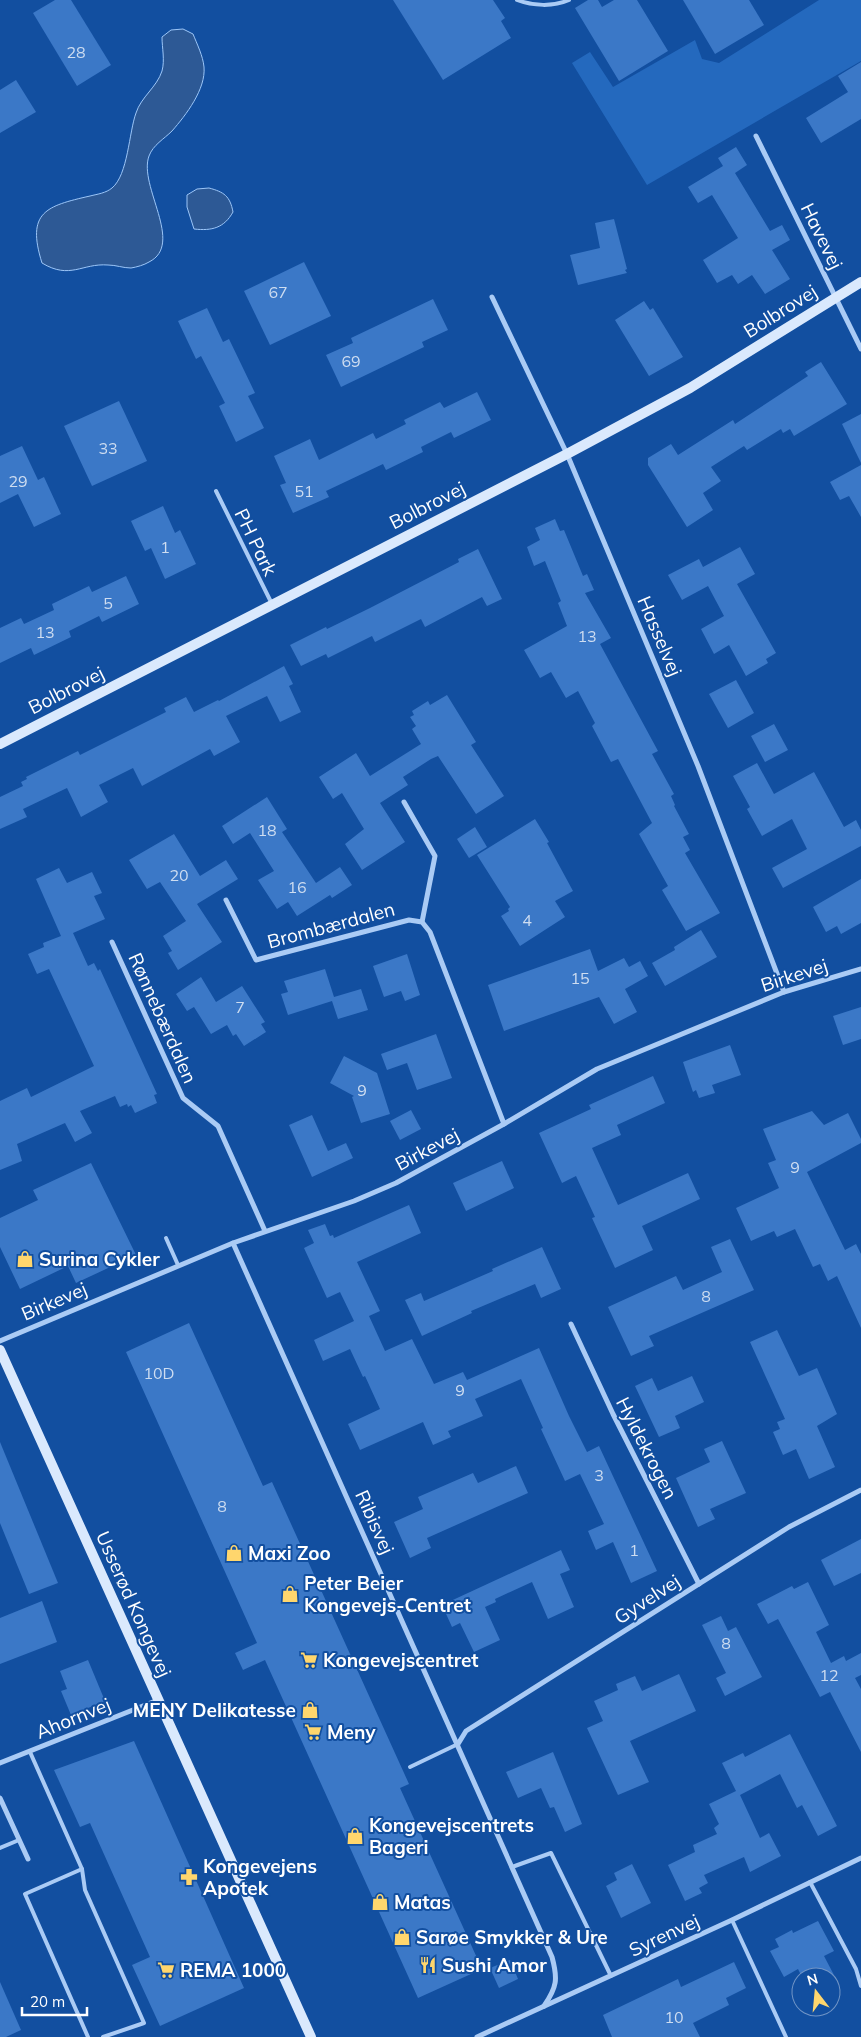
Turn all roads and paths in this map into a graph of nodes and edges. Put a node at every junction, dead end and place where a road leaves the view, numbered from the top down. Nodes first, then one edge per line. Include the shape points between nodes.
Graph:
1 (517, 0) edge
2 (569, 0) edge
3 (756, 136) dead end
4 (861, 282) edge
5 (492, 297) dead end
6 (836, 297) junction
7 (861, 349) edge
8 (568, 454) junction
9 (216, 492) dead end
10 (272, 604) junction
11 (0, 744) edge
12 (404, 802) dead end
13 (226, 900) dead end
14 (422, 922) junction
15 (112, 942) dead end
16 (861, 969) edge
17 (784, 992) junction
18 (504, 1124) junction
19 (265, 1231) junction
20 (166, 1238) dead end
21 (233, 1242) junction
22 (178, 1265) junction
23 (571, 1324) dead end
24 (0, 1341) edge
25 (1, 1354) edge
26 (861, 1490) edge
27 (699, 1584) junction
28 (158, 1700) junction
29 (458, 1744) junction
30 (30, 1752) junction
31 (0, 1763) edge
32 (410, 1767) dead end
33 (0, 1798) edge
34 (2, 1810) edge
35 (20, 1840) junction
36 (0, 1848) edge
37 (861, 1858) edge
38 (28, 1859) dead end
39 (512, 1867) junction
40 (82, 1869) junction
41 (810, 1882) junction
42 (732, 1920) junction
43 (611, 1976) junction
44 (861, 1986) edge
45 (544, 2006) junction
46 (88, 2037) edge
47 (103, 2037) edge
48 (311, 2037) edge
49 (478, 2037) edge
50 (786, 2037) edge

1 - 2 lane via 534,5
3 - 6 street, Havevej
4 - 6 street, Bolbrovej
5 - 8 street, Hasselvej
6 - 7 street, Havevej
6 - 8 street, Bolbrovej via 690,388
8 - 10 street, Bolbrovej
8 - 17 street, Hasselvej via 698,766
9 - 10 lane, PH Park
10 - 11 street, Bolbrovej
12 - 14 street, Brombærdalen via 435,856
13 - 14 street, Brombærdalen via 256,960 409,920
14 - 18 street, Brombærdalen via 430,932
15 - 19 street, Rønnebærdalen via 183,1098 218,1126
16 - 17 street, Birkevej
17 - 18 street, Birkevej via 597,1069
18 - 19 street, Birkevej via 396,1183
19 - 21 street, Birkevej
20 - 22 lane
21 - 22 street, Birkevej
21 - 29 street, Ribisvej
22 - 24 street, Birkevej
23 - 27 street, Hyldekrogen
25 - 28 street, Usserød Kongevej
26 - 27 street, Gyvelvej via 789,1526
27 - 29 street, Gyvelvej via 466,1731
28 - 30 street, Ahornvej
28 - 48 street, Usserød Kongevej
29 - 32 lane
29 - 39 street, Ribisvej
30 - 31 street, Ahornvej
30 - 40 lane
33 - 34 street
34 - 35 street
35 - 36 lane
35 - 38 street
37 - 41 street, Syrenvej
39 - 43 lane via 551,1853
39 - 45 street, Ribisvej via 552,1957 555,1991
40 - 46 lane via 25,1894
40 - 47 lane via 85,1890 144,2023
41 - 42 street, Syrenvej
41 - 44 lane via 856,1970
42 - 43 street, Syrenvej
42 - 50 lane
43 - 45 street, Syrenvej
45 - 49 street, Syrenvej

